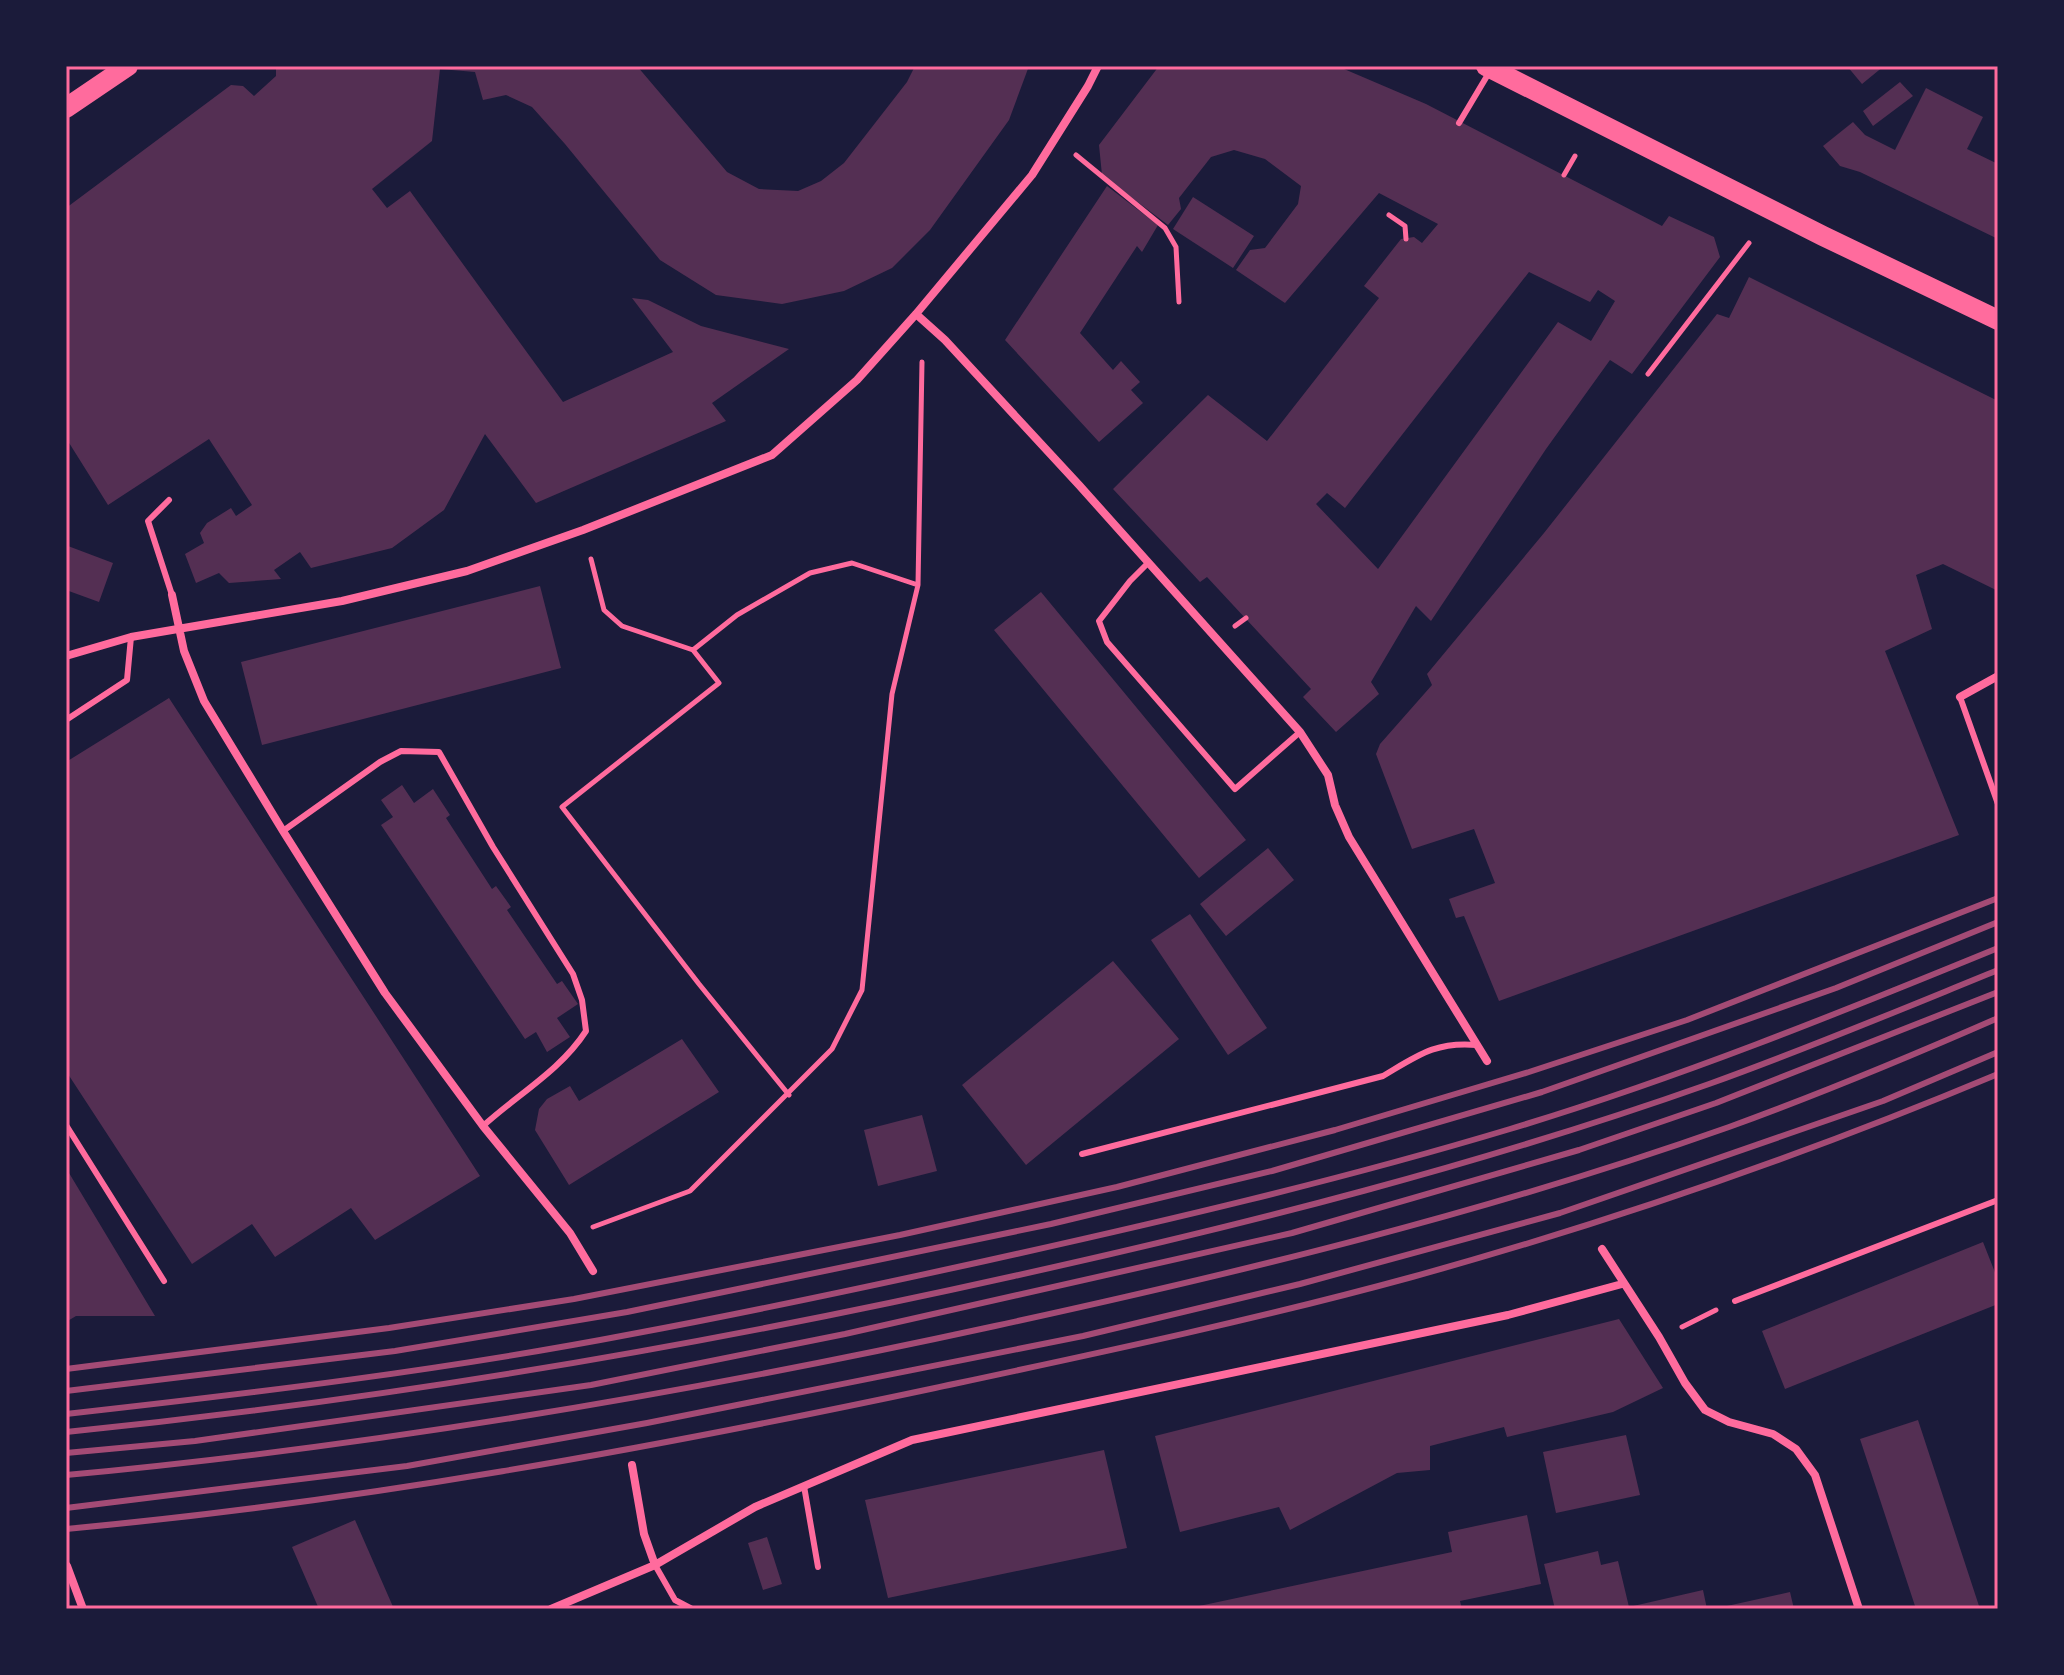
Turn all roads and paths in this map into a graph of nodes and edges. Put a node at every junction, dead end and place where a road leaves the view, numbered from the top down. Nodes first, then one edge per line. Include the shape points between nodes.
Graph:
1 (128, 66) edge
2 (1098, 66) edge
3 (1489, 68) edge
4 (66, 108) edge
5 (1459, 123) dead end
6 (1076, 155) dead end
7 (1575, 156) dead end
8 (1564, 175) dead end
9 (1389, 215) dead end
10 (1406, 239) dead end
11 (1749, 243) dead end
12 (1179, 302) dead end
13 (916, 314) junction
14 (1998, 320) edge
15 (922, 362) dead end
16 (1648, 374) dead end
17 (169, 500) dead end
18 (591, 559) dead end
19 (1148, 563) junction
20 (918, 585) junction
21 (172, 595) joint
22 (178, 628) junction
23 (131, 637) junction
24 (693, 650) junction
25 (66, 656) edge
26 (1998, 676) edge
27 (1960, 697) joint
28 (66, 720) edge
29 (1300, 732) junction
30 (1998, 804) edge
31 (283, 831) junction
32 (1477, 1045) junction
33 (1487, 1061) dead end
34 (789, 1095) junction
35 (66, 1125) edge
36 (483, 1126) junction
37 (1082, 1154) dead end
38 (1998, 1200) edge
39 (570, 1233) junction
40 (1602, 1249) dead end
41 (593, 1271) dead end
42 (164, 1281) dead end
43 (1622, 1284) junction
44 (1735, 1301) joint
45 (1659, 1337) junction
46 (632, 1465) dead end
47 (804, 1486) junction
48 (655, 1565) junction
49 (67, 1566) edge
50 (818, 1567) dead end
51 (83, 1609) edge
52 (551, 1609) edge
53 (692, 1609) edge
54 (1859, 1609) edge

1 - 4 main road
2 - 13 street via 1032,175
3 - 5 lane
3 - 14 main road
6 - 12 path via 1165,228 1176,247
7 - 8 path
9 - 10 path via 1405,226
11 - 16 path
13 - 19 street
13 - 22 street via 857,380 772,455 467,571 342,601
15 - 20 path
17 - 21 lane via 148,521
18 - 24 path via 604,610 622,626
19 - 29 street
19 - 29 lane via 1099,621 1107,642 1235,789
20 - 24 path via 852,563 810,573 737,615
20 - 34 path via 892,694 862,990 832,1049
21 - 22 street
22 - 23 street
22 - 31 street via 204,701
23 - 25 street
23 - 28 lane via 127,680
24 - 34 path via 719,683 562,807
26 - 27 street
27 - 30 lane
29 - 32 street via 1328,775 1349,837
31 - 36 street via 385,993
31 - 36 lane via 401,751 439,752 573,974 586,1031 559,1066
32 - 33 street
32 - 37 lane via 1453,1042 1383,1076
34 - 39 path via 690,1191
35 - 42 lane
36 - 39 street
38 - 44 lane
39 - 41 street
40 - 43 street
43 - 45 street
43 - 47 street via 1508,1315 912,1440
44 - 45 path
45 - 54 street via 1705,1410 1773,1434 1796,1449 1815,1475
46 - 48 street
47 - 48 street via 755,1507
47 - 50 lane
48 - 52 street
48 - 53 lane via 675,1600
49 - 51 street

